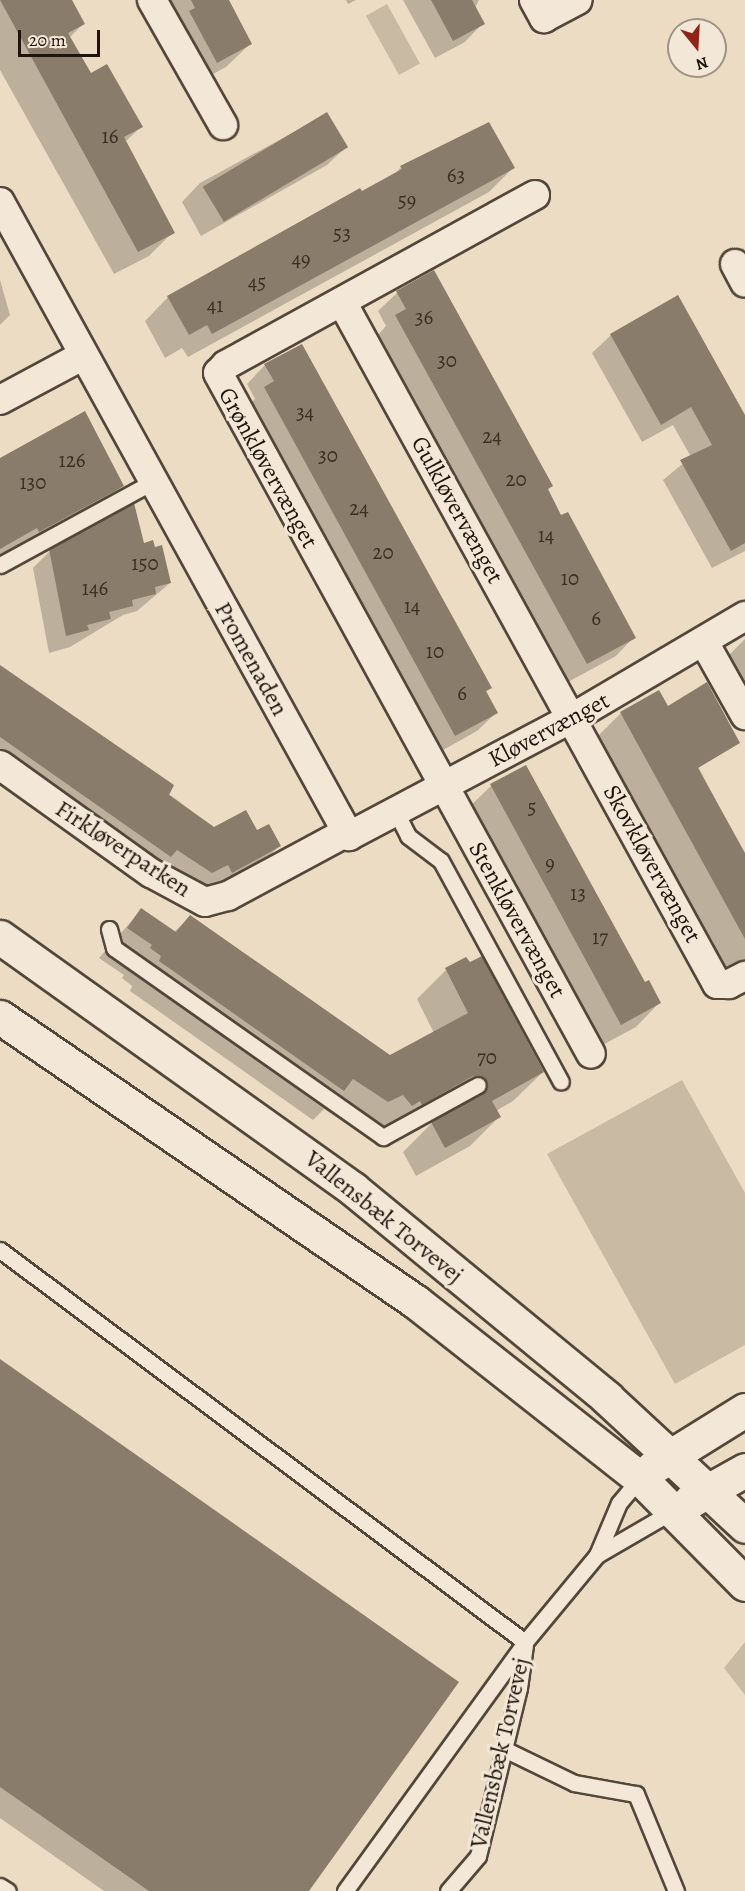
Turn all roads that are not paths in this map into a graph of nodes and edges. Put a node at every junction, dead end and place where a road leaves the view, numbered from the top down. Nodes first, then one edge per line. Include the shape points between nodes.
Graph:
1 (152, 0) edge
2 (534, 0) edge
3 (578, 0) edge
4 (223, 125) dead end
5 (535, 195) dead end
6 (1, 206) edge
7 (342, 302) junction
8 (84, 355) junction
9 (0, 400) edge
10 (154, 481) junction
11 (0, 565) edge
12 (745, 616) edge
13 (704, 642) junction
14 (745, 715) edge
15 (572, 718) junction
16 (0, 765) edge
17 (443, 786) junction
18 (396, 812) junction
19 (348, 834) junction
20 (110, 929) dead end
21 (0, 937) edge
22 (745, 976) edge
23 (0, 1017) edge
24 (591, 1054) dead end
25 (561, 1082) dead end
26 (478, 1085) dead end
27 (0, 1250) edge
28 (745, 1410) edge
29 (670, 1454) junction
30 (745, 1470) edge
31 (640, 1478) junction
32 (708, 1491) junction
33 (673, 1511) junction
34 (745, 1526) edge
35 (597, 1555) junction
36 (745, 1584) edge
37 (525, 1642) junction
38 (504, 1749) junction
39 (0, 1886) edge
40 (8, 1891) edge
41 (345, 1891) edge
42 (448, 1891) edge
43 (676, 1891) edge

1 - 4 street
2 - 3 street via 544,18
5 - 7 street, Grønkløvervænget
6 - 8 street, Promenaden
7 - 15 street, Gulkløvervænget
7 - 17 street, Grønkløvervænget via 218,373
8 - 9 street
8 - 10 street, Promenaden
10 - 11 lane
10 - 19 street, Promenaden
12 - 13 street, Kløvervænget
13 - 14 street
13 - 15 street, Kløvervænget
15 - 17 street, Kløvervænget
15 - 22 street, Skovkløvervænget via 717,984 729,984
16 - 19 street, Firkløverparken via 151,873 205,902 228,896
17 - 18 street, Kløvervænget
17 - 24 street, Stenkløvervænget
18 - 19 street, Kløvervænget
18 - 25 lane via 408,836 441,861
20 - 26 lane via 114,948 383,1137
21 - 29 street, Vallensbæk Torvevej via 353,1189
23 - 31 street, Vallensbæk Torvevej via 416,1302
27 - 37 lane
28 - 29 street
29 - 31 street
29 - 32 street, Vallensbæk Torvevej
30 - 32 street
31 - 33 street, Vallensbæk Torvevej
31 - 35 lane via 619,1503
32 - 33 street
32 - 34 street, Vallensbæk Torvevej
33 - 35 lane
33 - 36 street, Vallensbæk Torvevej
35 - 37 lane
37 - 38 lane, Vallensbæk Torvevej
37 - 41 lane
38 - 42 lane, Vallensbæk Torvevej via 478,1856
38 - 43 lane via 574,1783 636,1794
39 - 40 lane

